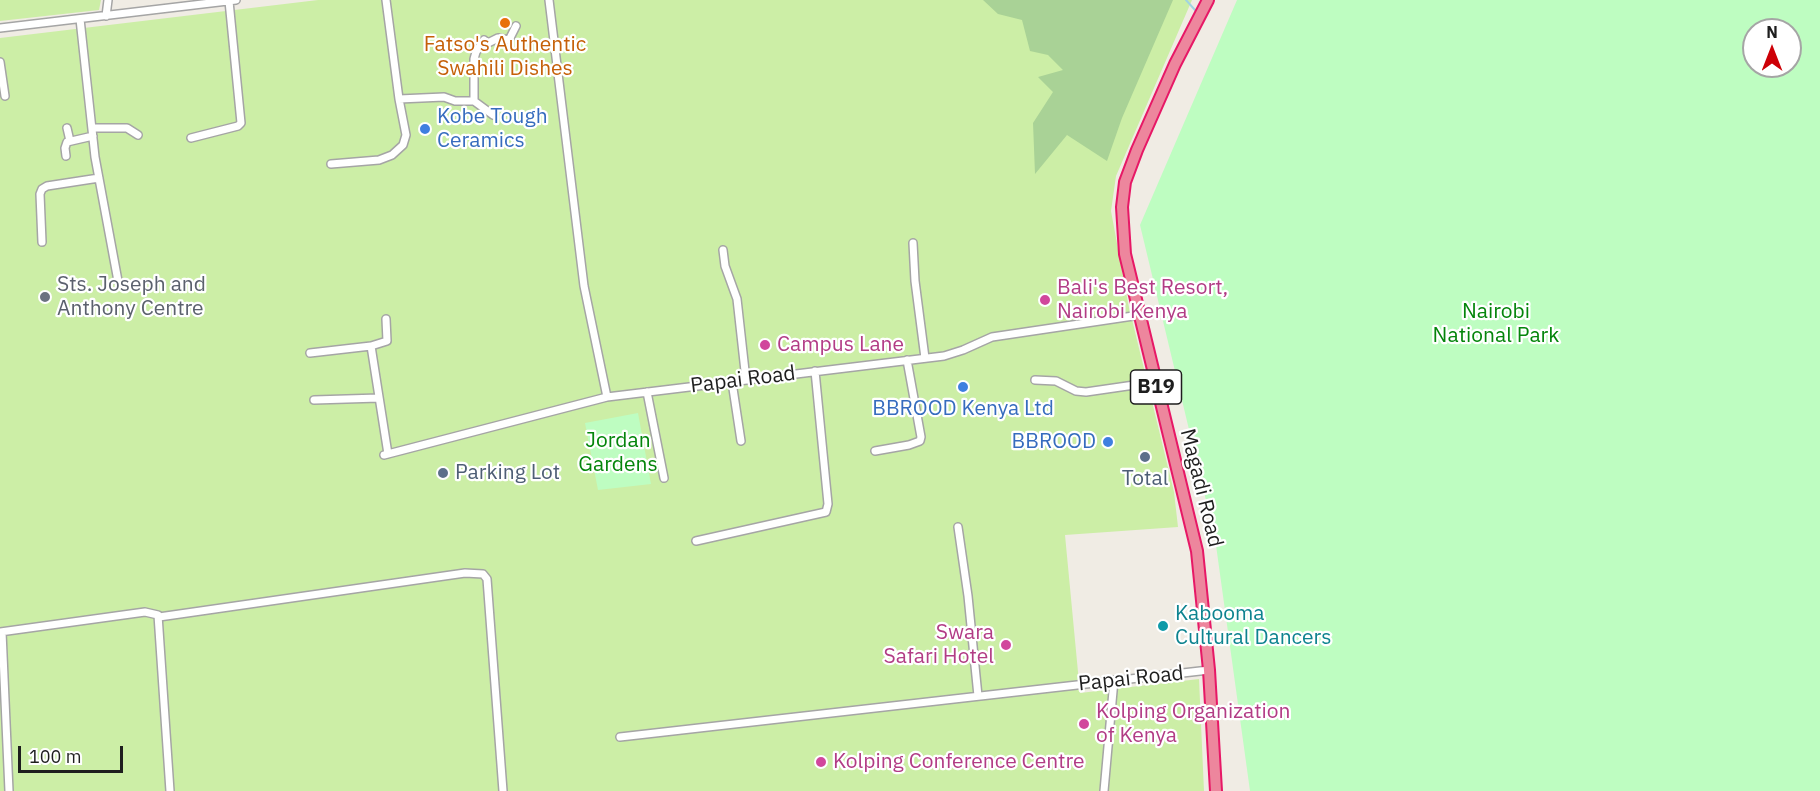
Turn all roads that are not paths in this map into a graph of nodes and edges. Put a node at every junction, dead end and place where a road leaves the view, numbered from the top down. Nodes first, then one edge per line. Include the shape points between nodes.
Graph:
1 (108, 0) edge
2 (386, 0) edge
3 (549, 0) edge
4 (1208, 0) edge
5 (227, 1) edge
6 (106, 16) junction
7 (80, 19) junction
8 (516, 26) dead end
9 (0, 28) edge
10 (0, 62) edge
11 (5, 96) dead end
12 (399, 99) junction
13 (474, 100) junction
14 (493, 115) dead end
15 (67, 128) dead end
16 (92, 132) junction
17 (138, 135) dead end
18 (191, 138) dead end
19 (70, 141) junction
20 (66, 156) dead end
21 (331, 164) dead end
22 (99, 178) junction
23 (42, 242) dead end
24 (913, 243) dead end
25 (723, 250) dead end
26 (118, 281) dead end
27 (1140, 315) junction
28 (386, 319) dead end
29 (371, 346) junction
30 (310, 353) dead end
31 (925, 358) junction
32 (907, 360) junction
33 (815, 371) junction
34 (746, 380) junction
35 (1035, 380) dead end
36 (732, 382) junction
37 (1155, 382) junction
38 (647, 392) junction
39 (607, 397) junction
40 (379, 398) junction
41 (314, 400) dead end
42 (741, 441) dead end
43 (874, 451) dead end
44 (664, 478) dead end
45 (958, 527) dead end
46 (696, 541) dead end
47 (159, 617) junction
48 (1, 632) edge
49 (1209, 670) junction
50 (1114, 680) junction
51 (978, 696) junction
52 (620, 737) dead end
53 (9, 791) edge
54 (170, 791) edge
55 (503, 791) edge
56 (1104, 791) edge
57 (1216, 791) edge

1 - 6 street
2 - 12 street
3 - 39 street via 584,286
4 - 27 highway, Magadi Road / B19 via 1125,182 1124,246
5 - 6 street
5 - 18 street via 241,123
6 - 7 street
7 - 9 street
7 - 16 street
8 - 13 street via 509,40 484,40 478,48 474,58
10 - 11 street
12 - 13 street
12 - 21 street via 406,135 403,145 379,160
13 - 14 street
15 - 19 street
16 - 17 street via 128,128
16 - 19 street
16 - 22 street
19 - 20 street via 65,144
22 - 23 street via 42,189
22 - 26 street
24 - 31 street
25 - 34 street via 737,299
27 - 31 street, Papai Road via 992,337 951,354
27 - 37 highway, Magadi Road / B19
28 - 29 street via 388,340
29 - 30 street
29 - 40 street
31 - 32 street, Papai Road
32 - 33 street, Papai Road
32 - 43 street via 920,441
33 - 34 street, Papai Road
33 - 46 street via 826,512
34 - 36 street, Papai Road
35 - 37 street via 1056,381 1086,392
36 - 38 street, Papai Road
36 - 42 street
37 - 49 highway, Magadi Road / B19 via 1197,551
38 - 39 street, Papai Road
38 - 44 street
39 - 40 street, Papai Road via 386,454
40 - 41 street
45 - 51 street
47 - 48 street via 147,612
47 - 54 street
47 - 55 street via 465,573 483,574 487,579
48 - 53 street
49 - 50 street, Papai Road
49 - 57 highway, Magadi Road / B19
50 - 51 street, Papai Road
50 - 56 street
51 - 52 street, Papai Road

